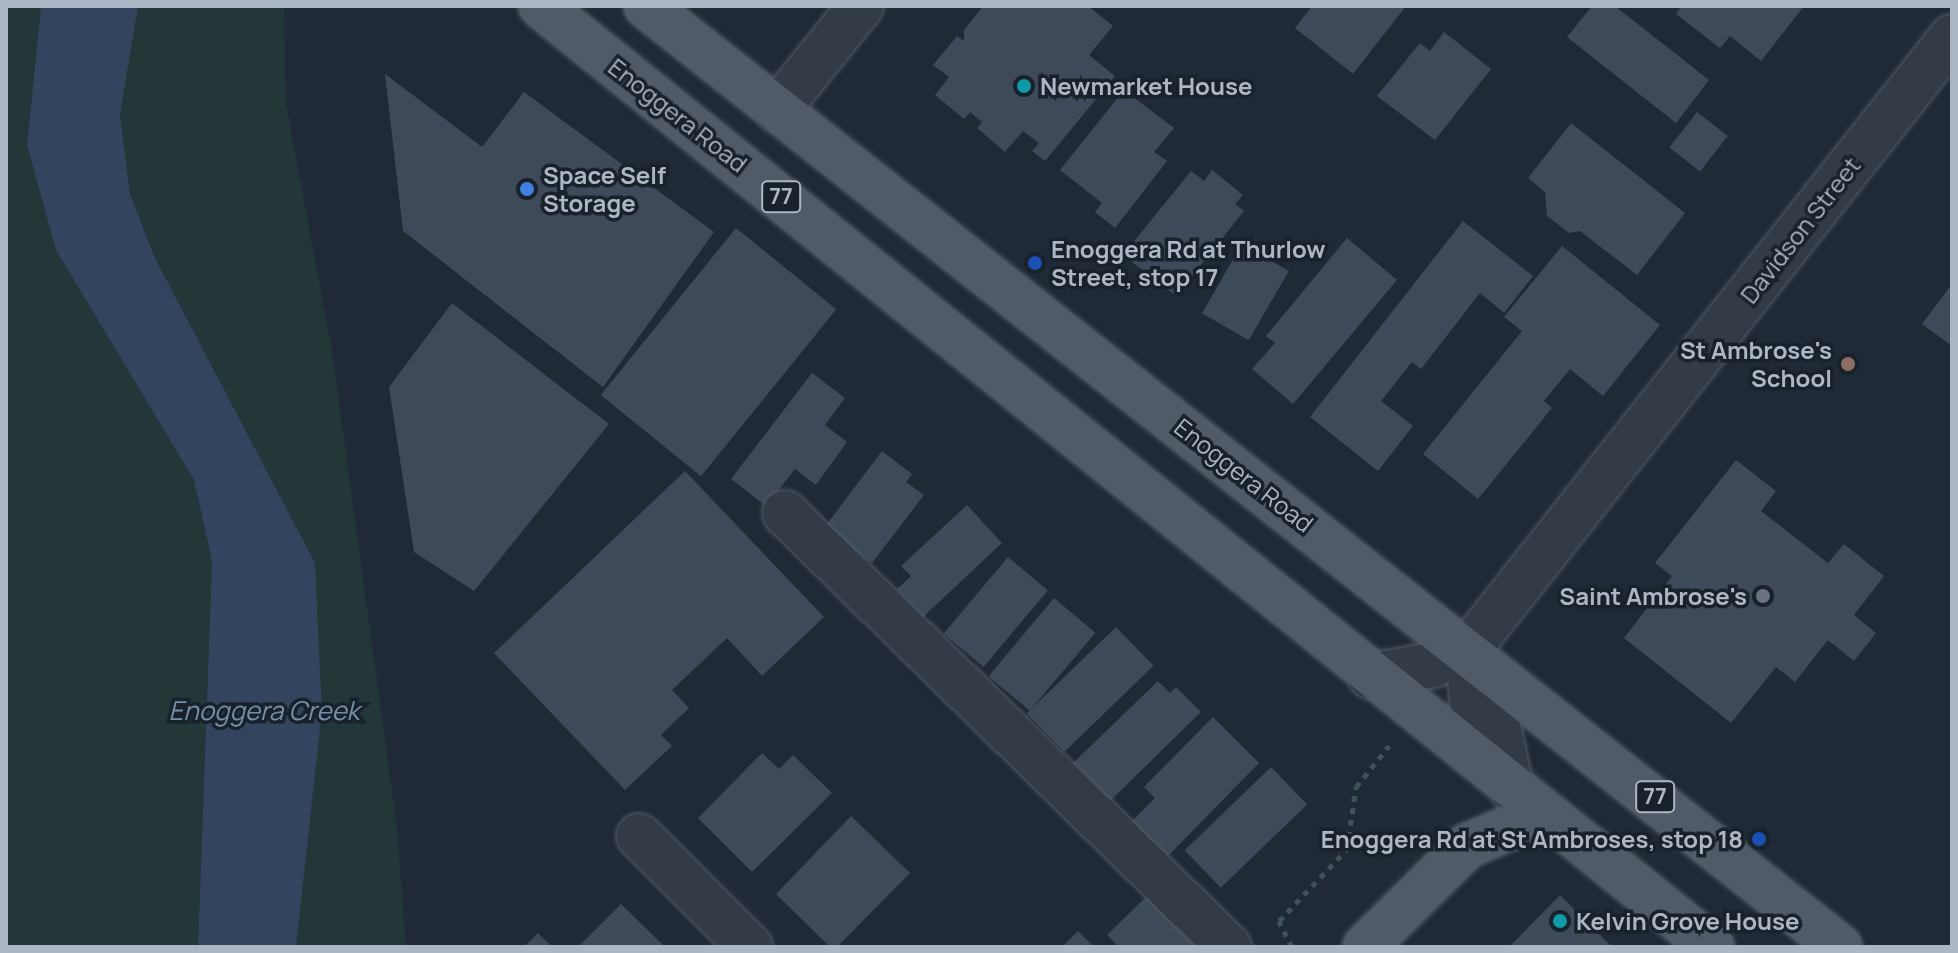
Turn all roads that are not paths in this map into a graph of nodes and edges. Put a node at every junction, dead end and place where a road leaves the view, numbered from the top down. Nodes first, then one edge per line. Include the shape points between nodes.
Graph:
1 (541, 6) edge
2 (646, 6) edge
3 (861, 6) edge
4 (1952, 37) edge
5 (777, 110) junction
6 (785, 513) dead end
7 (1468, 650) junction
8 (1370, 676) junction
9 (1528, 801) junction
10 (639, 836) dead end
11 (750, 947) edge
12 (1229, 947) edge
13 (1365, 947) edge
14 (1712, 947) edge
15 (1840, 947) edge

1 - 8 main road, Enoggera Road / 77 via 891,282
2 - 5 main road, Enoggera Road / 77
3 - 5 street
4 - 7 street, Davidson Street
5 - 7 main road, Enoggera Road / 77
6 - 12 street
7 - 8 street, Davidson Street via 1433,665
7 - 9 street via 1472,700 1498,726
7 - 15 main road, Enoggera Road / 77
8 - 9 main road, Enoggera Road / 77
9 - 13 main road via 1467,846
9 - 14 main road, Enoggera Road / 77
10 - 11 street

